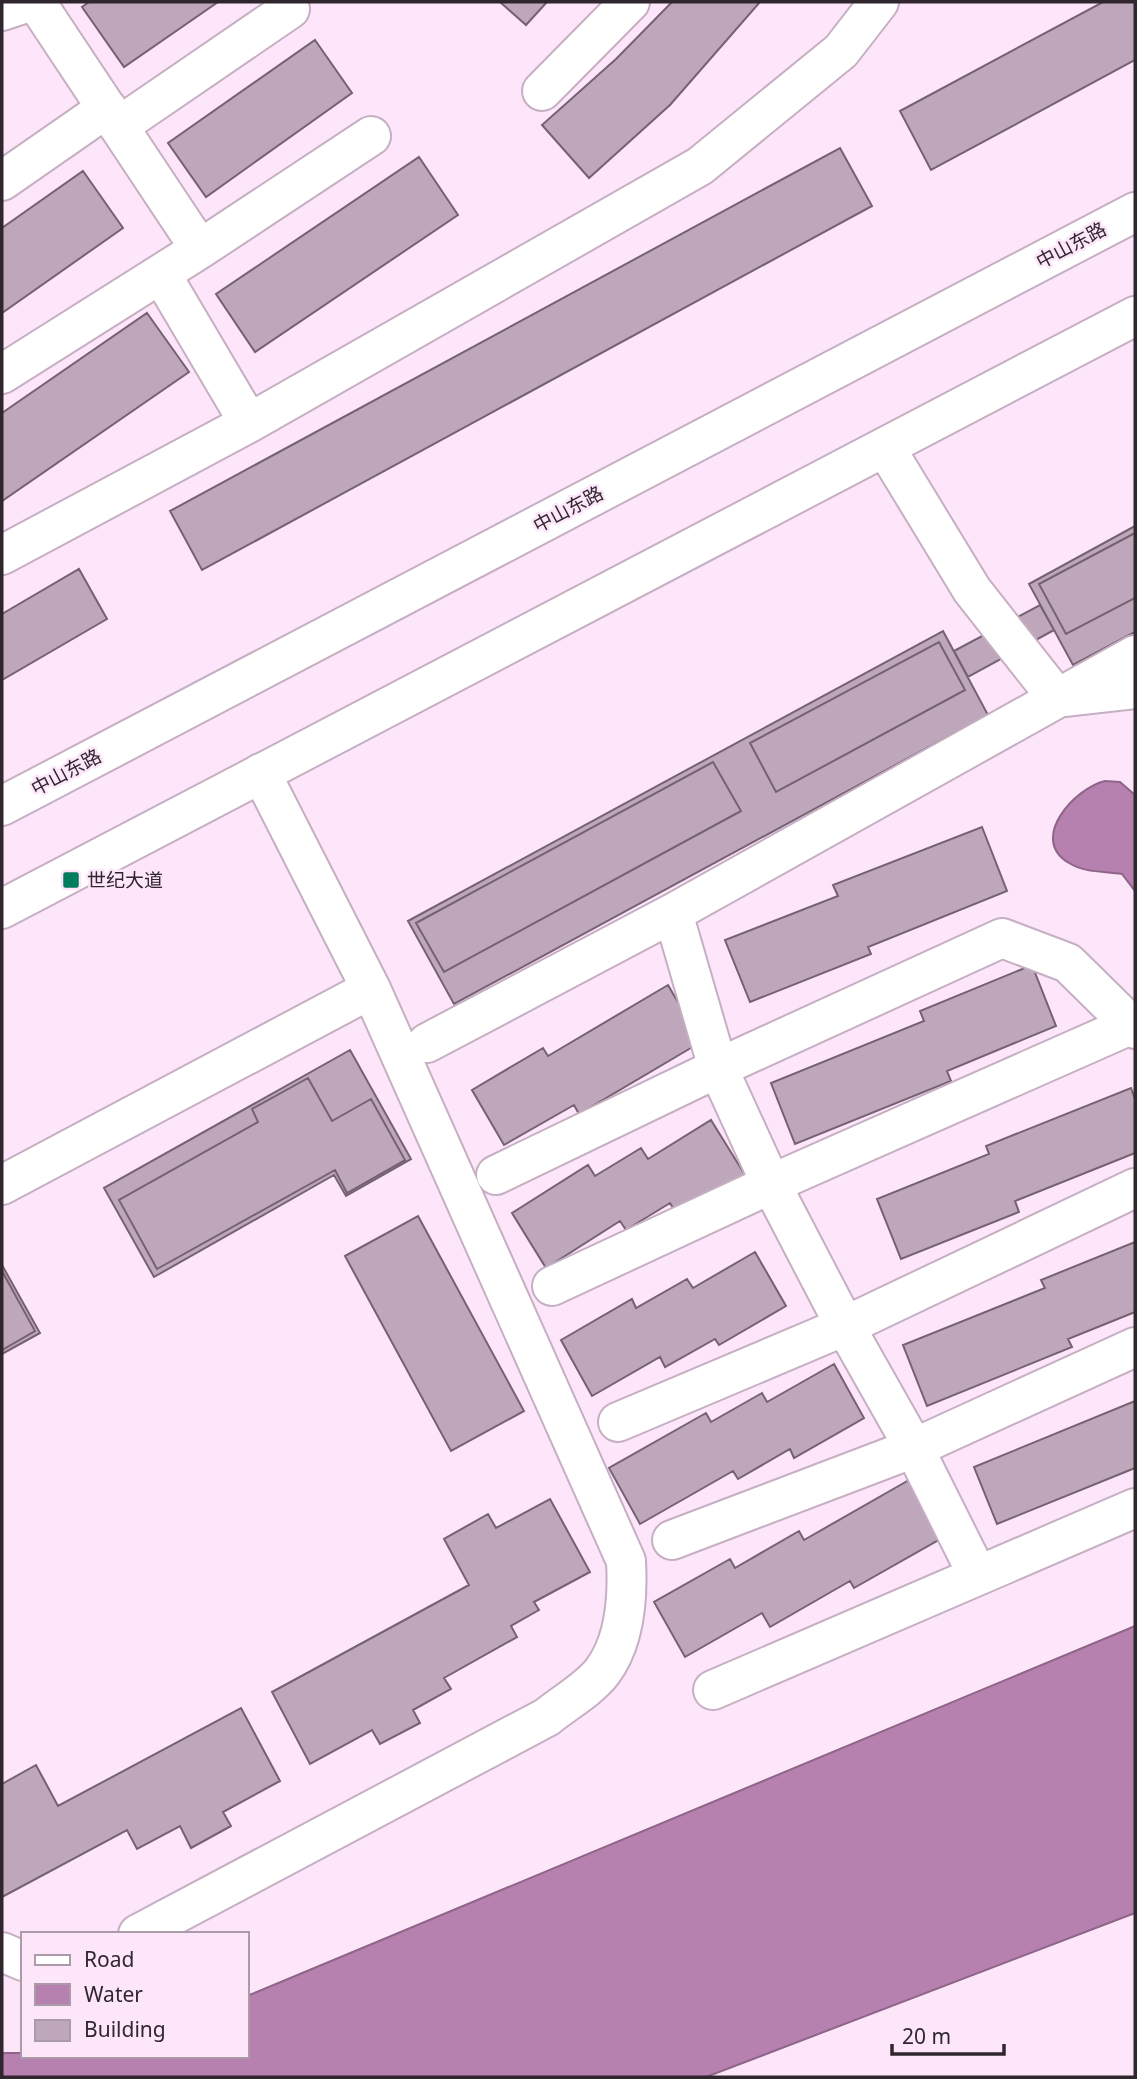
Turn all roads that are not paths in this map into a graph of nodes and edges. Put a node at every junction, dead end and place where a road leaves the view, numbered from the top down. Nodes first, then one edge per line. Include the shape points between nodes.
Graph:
1 (29, 2) edge
2 (36, 2) edge
3 (630, 2) edge
4 (879, 2) edge
5 (290, 9) dead end
6 (2, 11) edge
7 (542, 91) dead end
8 (113, 117) junction
9 (371, 136) dead end
10 (2, 181) edge
11 (1135, 212) edge
12 (200, 249) junction
13 (161, 274) junction
14 (1135, 316) edge
15 (2, 374) edge
16 (249, 423) junction
17 (885, 447) junction
18 (2, 555) edge
19 (1135, 655) edge
20 (1135, 689) edge
21 (1058, 698) junction
22 (261, 773) junction
23 (2, 806) edge
24 (2, 909) edge
25 (673, 913) junction
26 (371, 989) junction
27 (1135, 1025) edge
28 (427, 1043) dead end
29 (718, 1068) junction
30 (496, 1175) dead end
31 (771, 1184) junction
32 (2, 1185) edge
33 (1135, 1188) edge
34 (552, 1286) dead end
35 (845, 1326) junction
36 (1135, 1347) edge
37 (618, 1422) dead end
38 (914, 1448) junction
39 (1135, 1508) edge
40 (672, 1540) dead end
41 (977, 1574) junction
42 (713, 1690) dead end
43 (142, 1932) edge
44 (2, 1952) edge
45 (21, 1960) edge

1 - 6 main road
2 - 8 main road
3 - 7 main road
4 - 16 main road via 841,51 700,166
5 - 8 main road
8 - 10 main road
8 - 12 main road
9 - 12 main road
11 - 23 main road, 中山东路
12 - 13 main road
13 - 15 main road
13 - 16 main road
14 - 17 main road
16 - 18 main road
17 - 21 main road via 972,590
17 - 22 main road
19 - 21 main road
20 - 21 main road
21 - 25 main road
22 - 24 main road
22 - 26 main road
25 - 28 main road
25 - 29 main road
26 - 32 main road
26 - 43 main road via 626,1561 628,1591 615,1651 601,1674 547,1717
27 - 29 main road via 1068,962 1002,938
27 - 31 main road
29 - 30 main road
29 - 31 main road
31 - 34 main road
31 - 35 main road
33 - 35 main road
35 - 37 main road
35 - 38 main road
36 - 38 main road
38 - 40 main road
38 - 41 main road
39 - 41 main road
41 - 42 main road
44 - 45 main road

